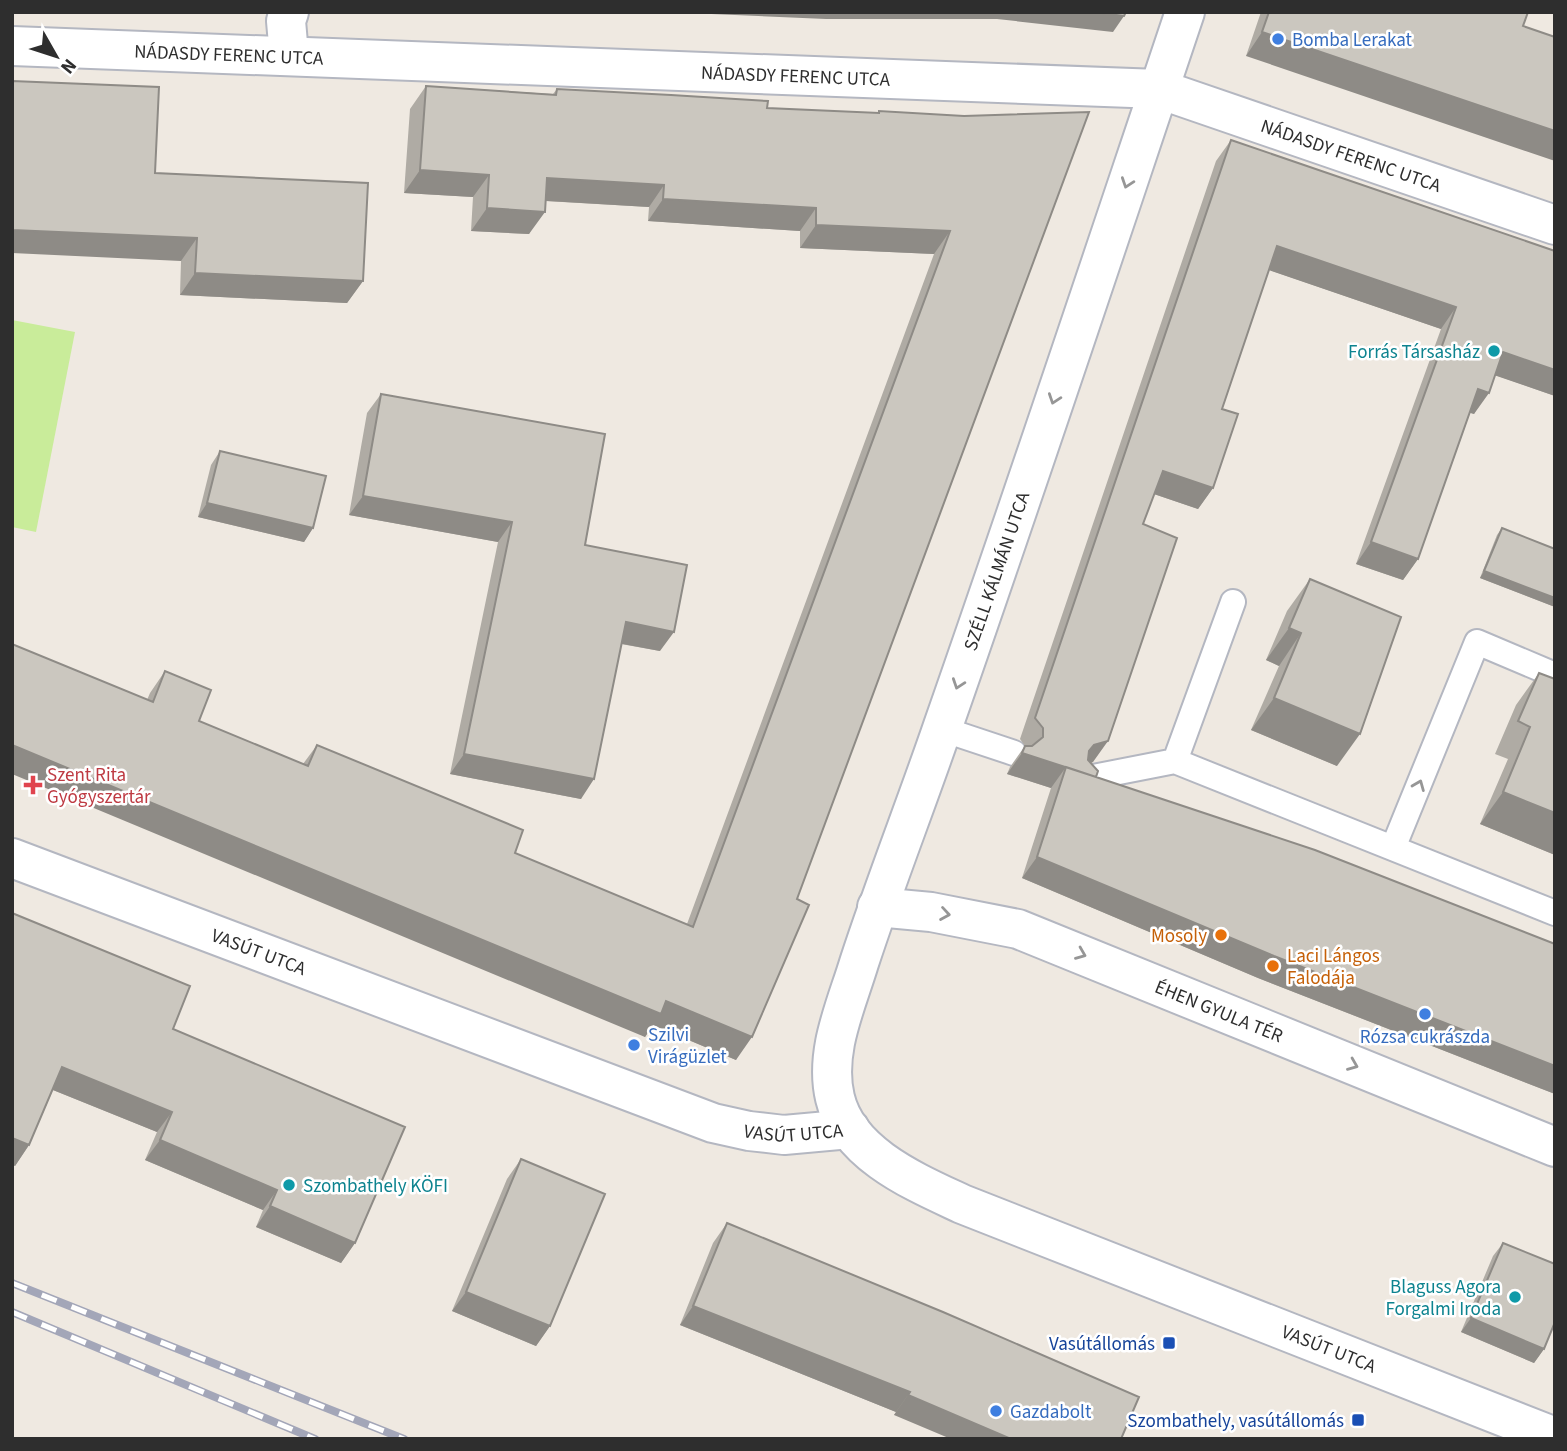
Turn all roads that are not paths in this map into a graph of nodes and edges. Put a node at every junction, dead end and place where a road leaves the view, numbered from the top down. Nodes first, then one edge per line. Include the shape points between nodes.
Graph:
1 (289, 12) edge
2 (1185, 12) edge
3 (12, 46) edge
4 (289, 55) junction
5 (1159, 89) junction
6 (1555, 225) edge
7 (1233, 602) dead end
8 (1555, 675) edge
9 (942, 729) junction
10 (1014, 753) dead end
11 (1175, 761) junction
12 (1088, 778) edge
13 (1393, 848) junction
14 (12, 858) edge
15 (877, 907) junction
16 (1555, 913) edge
17 (850, 1129) junction
18 (1555, 1147) edge
19 (1555, 1437) edge

1 - 4 street
2 - 5 street, SZÉLL KÁLMÁN UTCA
3 - 4 street, NÁDASDY FERENC UTCA
4 - 5 street, NÁDASDY FERENC UTCA
5 - 6 street, NÁDASDY FERENC UTCA
5 -> 9 street, SZÉLL KÁLMÁN UTCA
7 - 11 lane
13 -> 8 lane via 1476,642
9 - 10 lane
9 - 15 street, SZÉLL KÁLMÁN UTCA
11 - 12 lane
11 - 13 lane
13 - 16 lane
14 - 17 street, VASÚT UTCA via 713,1123 784,1135
15 - 17 street, SZÉLL KÁLMÁN UTCA via 837,1031 832,1065 835,1099
15 -> 18 street, ÉHEN GYULA TÉR via 1018,929
17 - 19 street, VASÚT UTCA via 879,1161 962,1205

